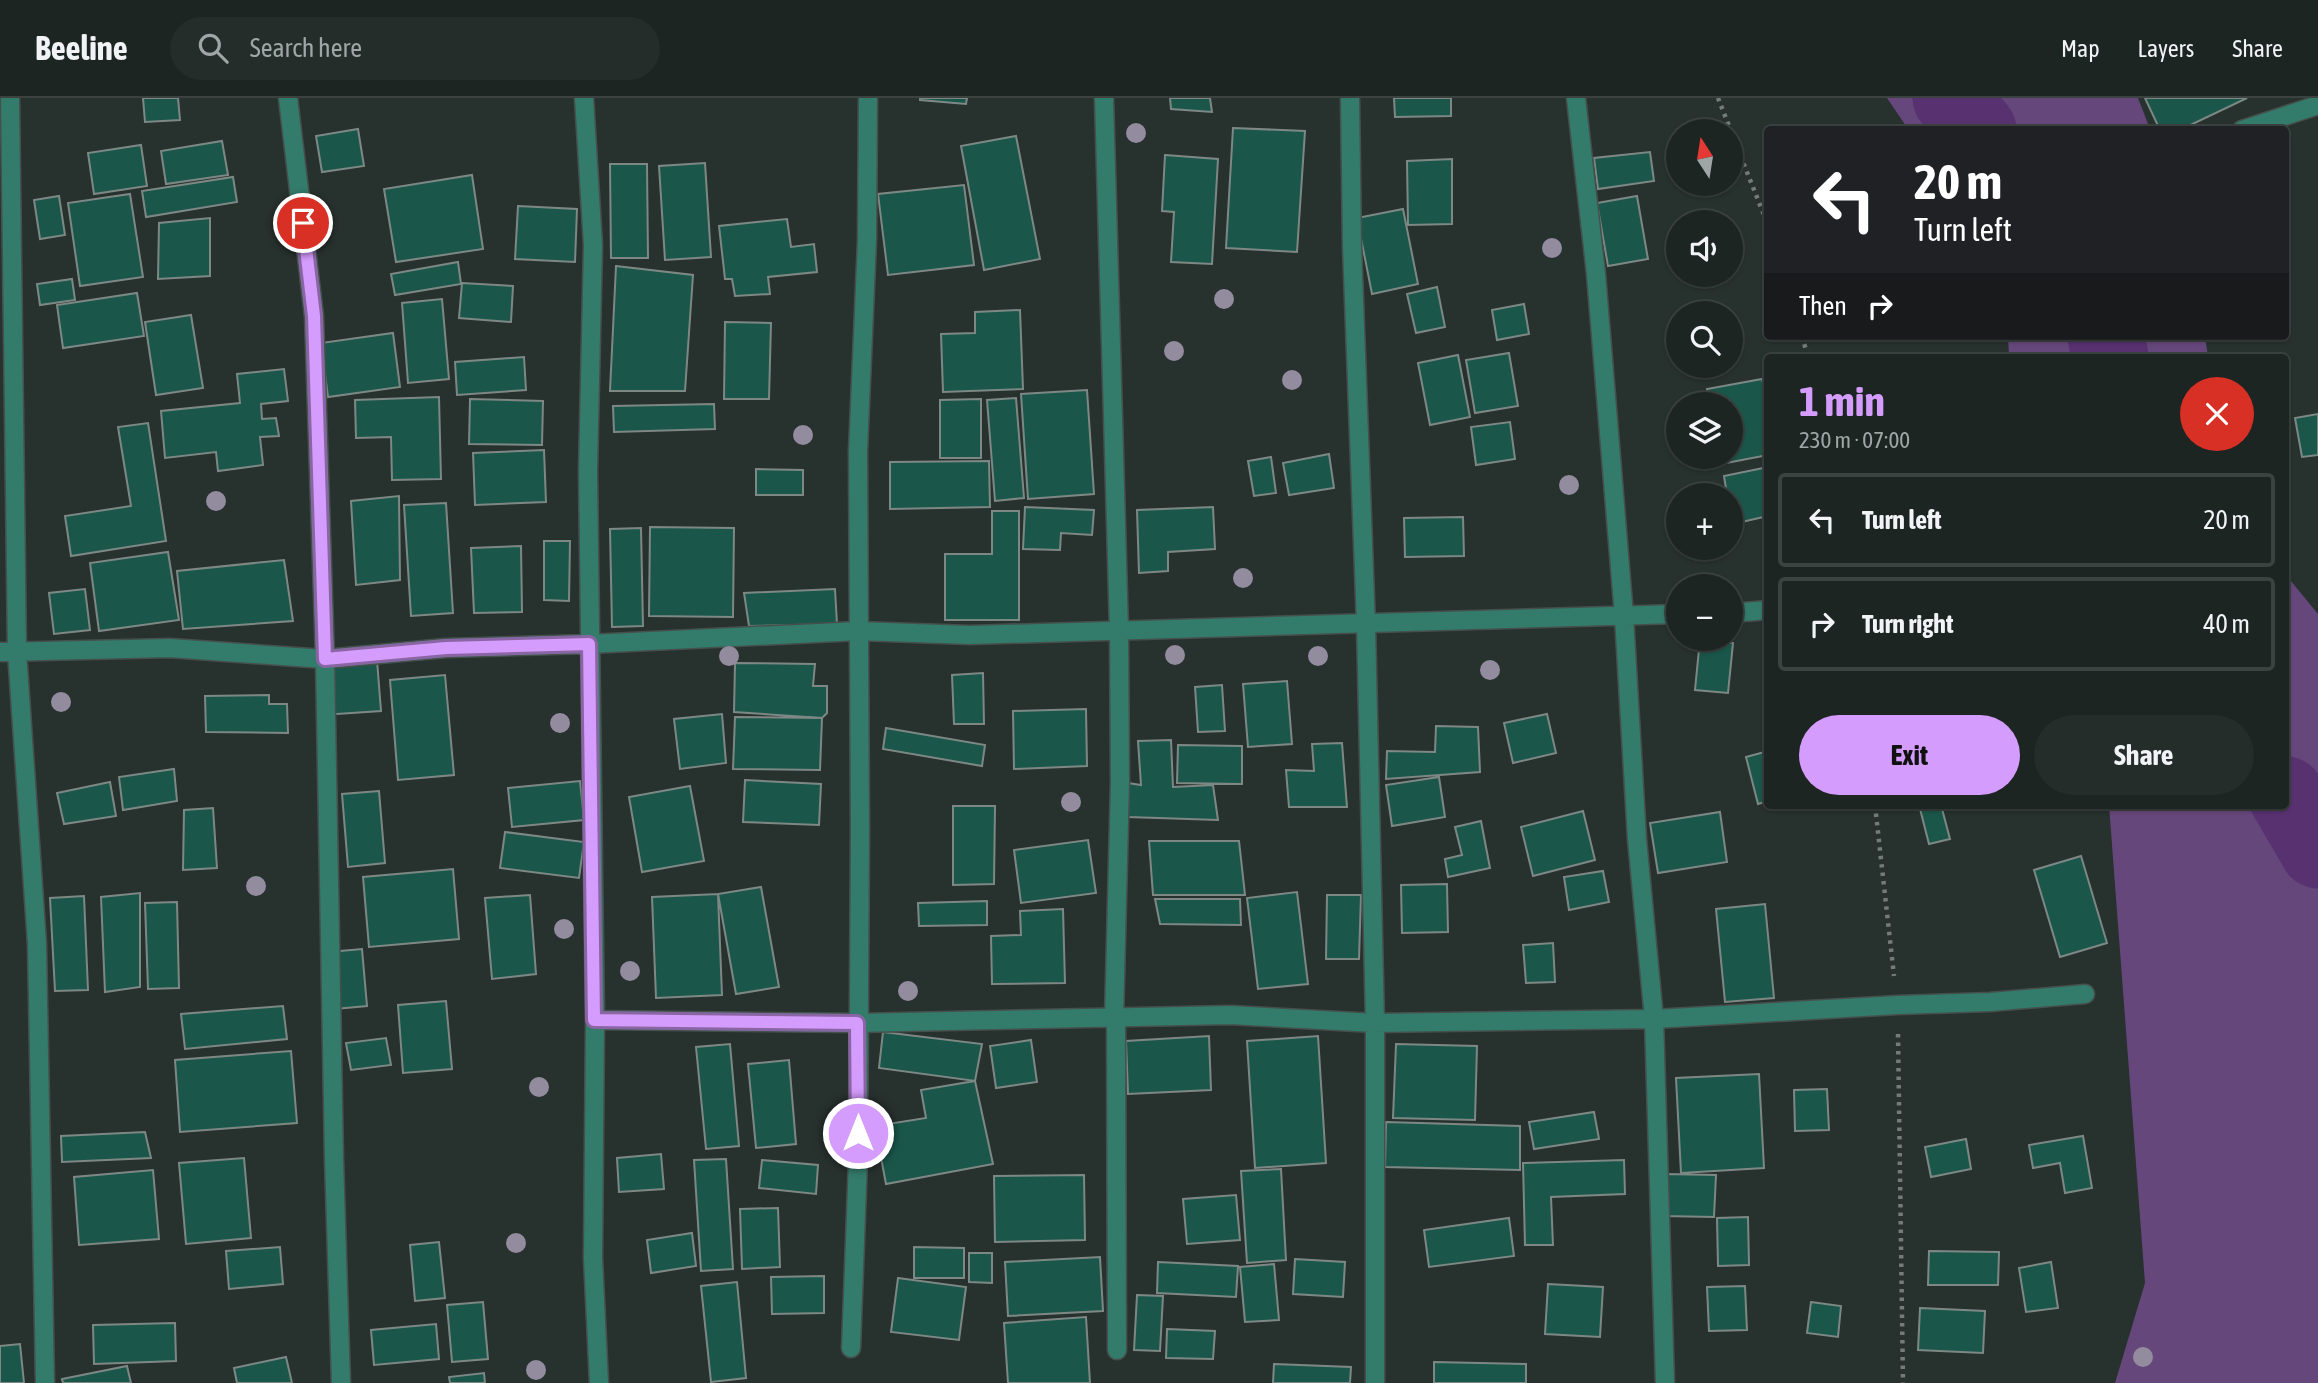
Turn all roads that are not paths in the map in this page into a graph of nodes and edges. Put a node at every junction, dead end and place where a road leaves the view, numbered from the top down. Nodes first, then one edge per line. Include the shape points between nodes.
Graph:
1 (10, 98) edge
2 (288, 98) edge
3 (584, 98) edge
4 (867, 98) edge
5 (1104, 98) edge
6 (1350, 98) edge
7 (1577, 98) edge
8 (2318, 104) edge
9 (2254, 126) edge
10 (1764, 610) edge
11 (1743, 611) edge
12 (1666, 614) edge
13 (1623, 616) junction
14 (1366, 625) junction
15 (1119, 630) junction
16 (858, 631) junction
17 (589, 644) junction
18 (8, 652) edge
19 (325, 659) junction
20 (2085, 994) dead end
21 (1114, 1019) junction
22 (1654, 1019) junction
23 (594, 1020) junction
24 (857, 1023) junction
25 (1375, 1023) junction
26 (851, 1348) dead end
27 (1117, 1350) dead end
28 (45, 1383) edge
29 (341, 1383) edge
30 (598, 1383) edge
31 (1375, 1383) edge
32 (1665, 1383) edge

1 - 18 street
2 - 19 street via 314,316
3 - 17 street via 593,245
4 - 16 street
5 - 15 street
6 - 14 street
7 - 13 street
8 - 9 street
10 - 11 street
12 - 13 street
13 - 14 street
13 - 22 street
14 - 15 street
14 - 25 street
15 - 16 street via 970,635
15 - 21 street
16 - 17 street
16 - 24 street
17 - 19 street via 446,648
17 - 23 street
18 - 19 street via 170,648
18 - 28 street via 37,944
19 - 29 street
20 - 22 street
21 - 24 street
21 - 25 street via 1230,1015
21 - 27 street
22 - 25 street
22 - 32 street
23 - 24 street
23 - 30 street via 593,1258
24 - 26 street via 858,1160
25 - 31 street

